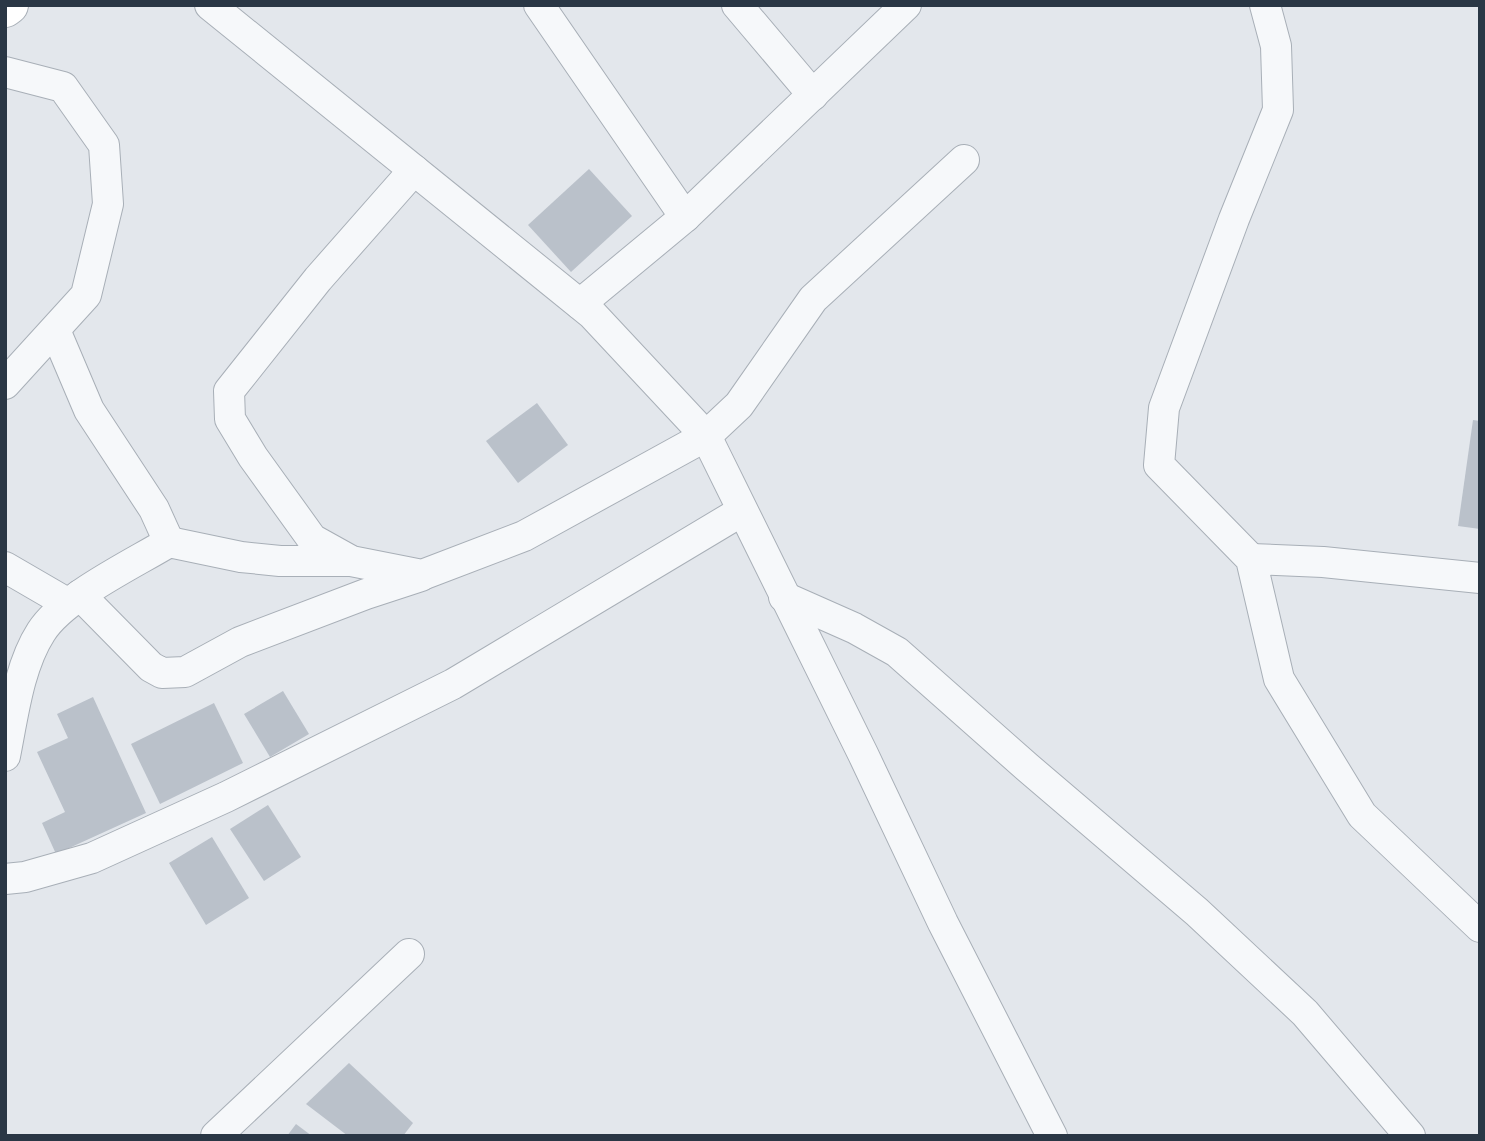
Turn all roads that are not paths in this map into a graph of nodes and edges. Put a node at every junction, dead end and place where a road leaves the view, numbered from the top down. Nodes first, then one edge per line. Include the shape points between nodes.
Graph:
1 (210, 5) edge
2 (539, 5) edge
3 (737, 5) edge
4 (906, 5) edge
5 (1265, 5) edge
6 (5, 72) edge
7 (813, 95) junction
8 (964, 160) dead end
9 (414, 170) junction
10 (685, 217) junction
11 (580, 304) junction
12 (55, 330) junction
13 (5, 384) edge
14 (706, 436) junction
15 (742, 511) junction
16 (169, 542) junction
17 (1251, 559) junction
18 (351, 561) junction
19 (5, 567) edge
20 (422, 575) junction
21 (1480, 578) edge
22 (784, 597) junction
23 (74, 599) junction
24 (5, 756) edge
25 (5, 879) edge
26 (1480, 927) edge
27 (410, 954) dead end
28 (216, 1136) edge
29 (1052, 1136) edge
30 (1410, 1136) edge

1 - 9 street
2 - 10 street
3 - 7 street
4 - 7 street
5 - 17 street via 1276,46 1278,110 1164,408 1159,465
6 - 12 street via 63,88 104,145 108,204 86,295
7 - 10 street
8 - 14 street via 813,299 739,405
9 - 11 street
9 - 18 street via 318,279 229,391 230,419 253,457 312,539
10 - 11 street
11 - 14 street
12 - 13 street
12 - 16 street via 89,410 154,509
14 - 15 street
14 - 20 street via 524,536
15 - 22 street
15 - 25 street via 453,684 238,792 92,858
16 - 18 street via 241,557
16 - 23 street
17 - 21 street
17 - 26 street via 1279,679 1362,815
18 - 20 street
19 - 23 street
20 - 23 street via 240,642 185,672 162,673 151,667
22 - 29 street
22 - 30 street via 897,652 1295,1003
23 - 24 street via 41,631 22,676
27 - 28 street

